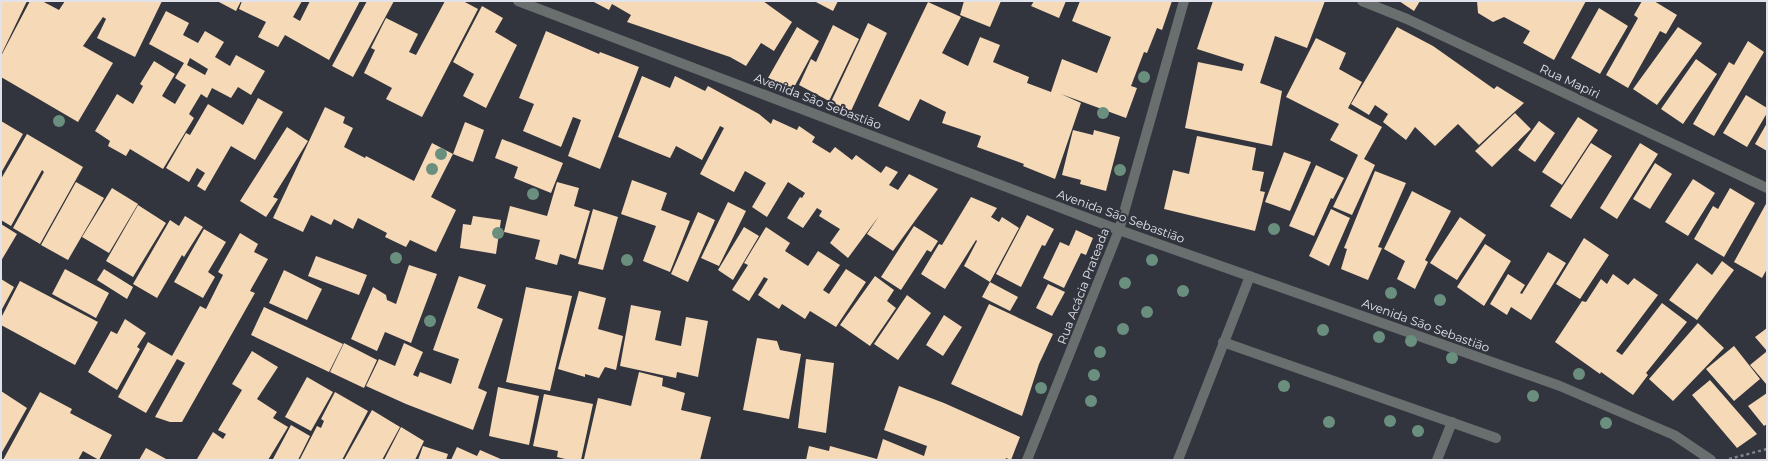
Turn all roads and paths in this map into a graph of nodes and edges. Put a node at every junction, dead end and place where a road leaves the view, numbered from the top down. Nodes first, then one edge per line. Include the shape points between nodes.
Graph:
1 (518, 1) edge
2 (1184, 1) edge
3 (1362, 1) edge
4 (1767, 188) edge
5 (1119, 230) junction
6 (1250, 276) junction
7 (1224, 342) junction
8 (1452, 422) junction
9 (1496, 438) dead end
10 (1767, 449) edge
11 (1027, 460) edge
12 (1178, 460) edge
13 (1437, 460) edge
14 (1711, 460) edge
15 (1725, 460) edge

1 - 5 street, Avenida São Sebastião
2 - 5 street, Rua Acácia Prateada
3 - 4 street, Rua Mapiri via 1407,19
5 - 6 street, Avenida São Sebastião
5 - 11 street, Rua Acácia Prateada
6 - 7 street
6 - 14 street, Avenida São Sebastião via 1560,386 1674,435
7 - 8 street
7 - 12 street
8 - 9 street
8 - 13 street
10 - 15 path

